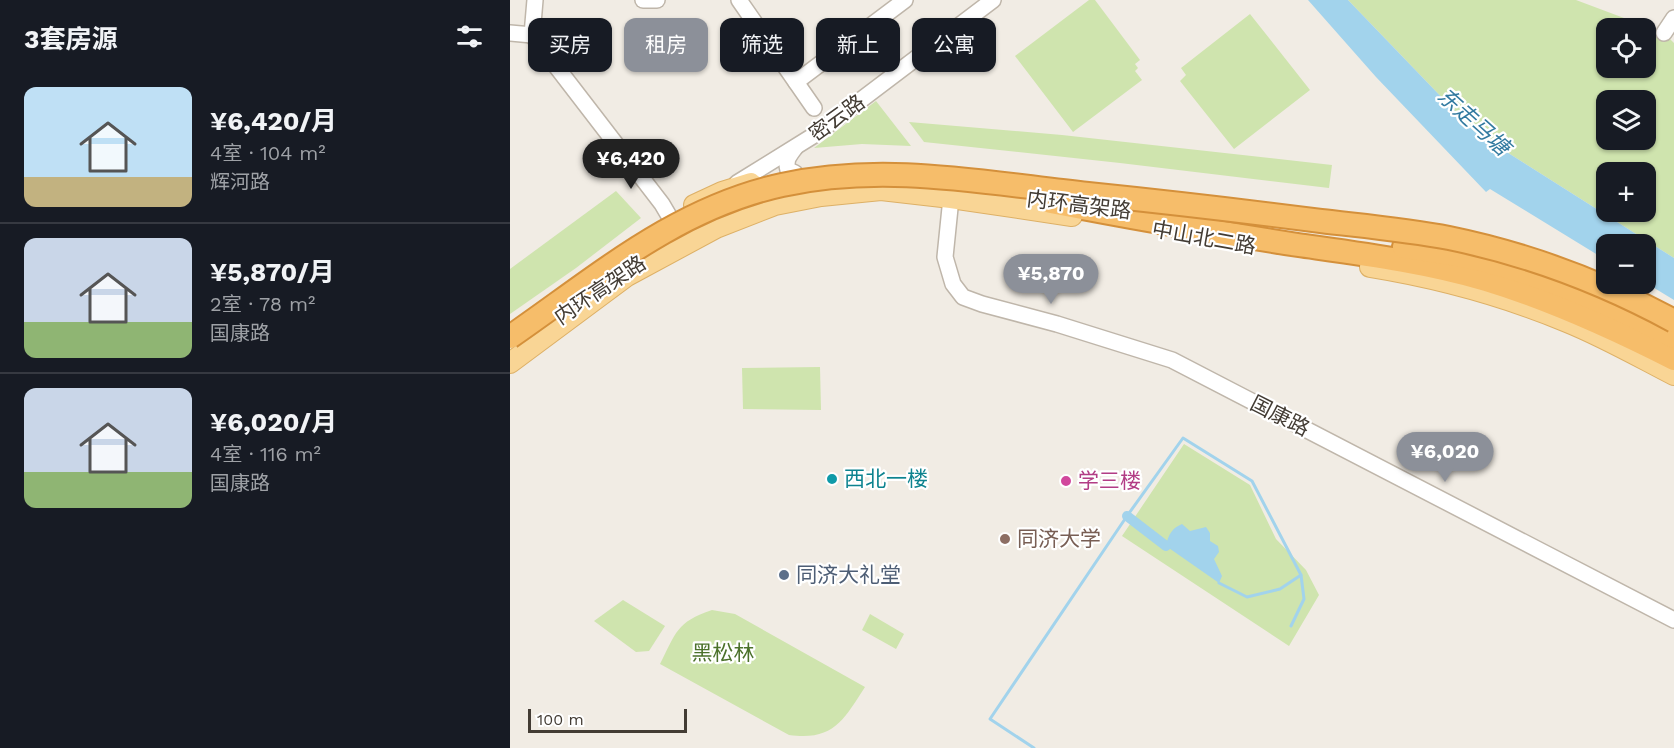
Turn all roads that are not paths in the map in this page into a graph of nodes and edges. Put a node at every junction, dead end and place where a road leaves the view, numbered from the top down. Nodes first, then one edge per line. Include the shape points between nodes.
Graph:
1 (535, 0) edge
2 (643, 0) edge
3 (657, 0) edge
4 (739, 0) edge
5 (905, 0) edge
6 (993, 0) edge
7 (533, 18) edge
8 (1674, 18) edge
9 (510, 33) edge
10 (1664, 33) dead end
11 (528, 35) edge
12 (560, 72) edge
13 (796, 82) junction
14 (814, 108) dead end
15 (795, 148) junction
16 (795, 173) junction
17 (722, 192) junction
18 (951, 198) junction
19 (1051, 202) junction
20 (671, 218) junction
21 (685, 244) junction
22 (1674, 321) edge
23 (510, 328) edge
24 (1674, 336) edge
25 (510, 337) edge
26 (510, 353) edge
27 (1674, 359) edge
28 (510, 363) edge
29 (1674, 375) edge
30 (1674, 620) edge

1 - 7 street
2 - 3 street
4 - 13 street
5 - 13 street
6 - 15 street, 密云路
8 - 10 street
9 - 11 street
12 - 20 street
13 - 14 street
15 - 16 street, 密云路 via 786,164
15 - 17 street, 密云路
16 - 17 main road, 中山北二路
16 - 24 main road, 中山北二路 via 886,166 954,170 1310,212 1422,230 1526,262
17 - 20 main road, 中山北二路
18 - 21 main road, 中山北二路 via 881,190 821,196 746,215
18 - 29 main road, 中山北二路 via 1169,231 1449,282 1570,323
18 - 30 street, 国康路 via 945,257 953,284 963,297 1172,360
19 - 24 highway, 内环高架路 via 1480,260 1563,286
19 - 26 highway, 内环高架路 via 879,186 773,201 702,227 657,252
19 - 27 highway via 1398,260 1485,280 1567,308
20 - 21 street
20 - 23 main road, 中山北二路
21 - 28 main road, 中山北二路 via 627,276
22 - 25 highway, 内环高架路, bridge via 1592,282 1538,262 1450,238 1167,202 889,173 825,177 780,185 705,210 645,242

